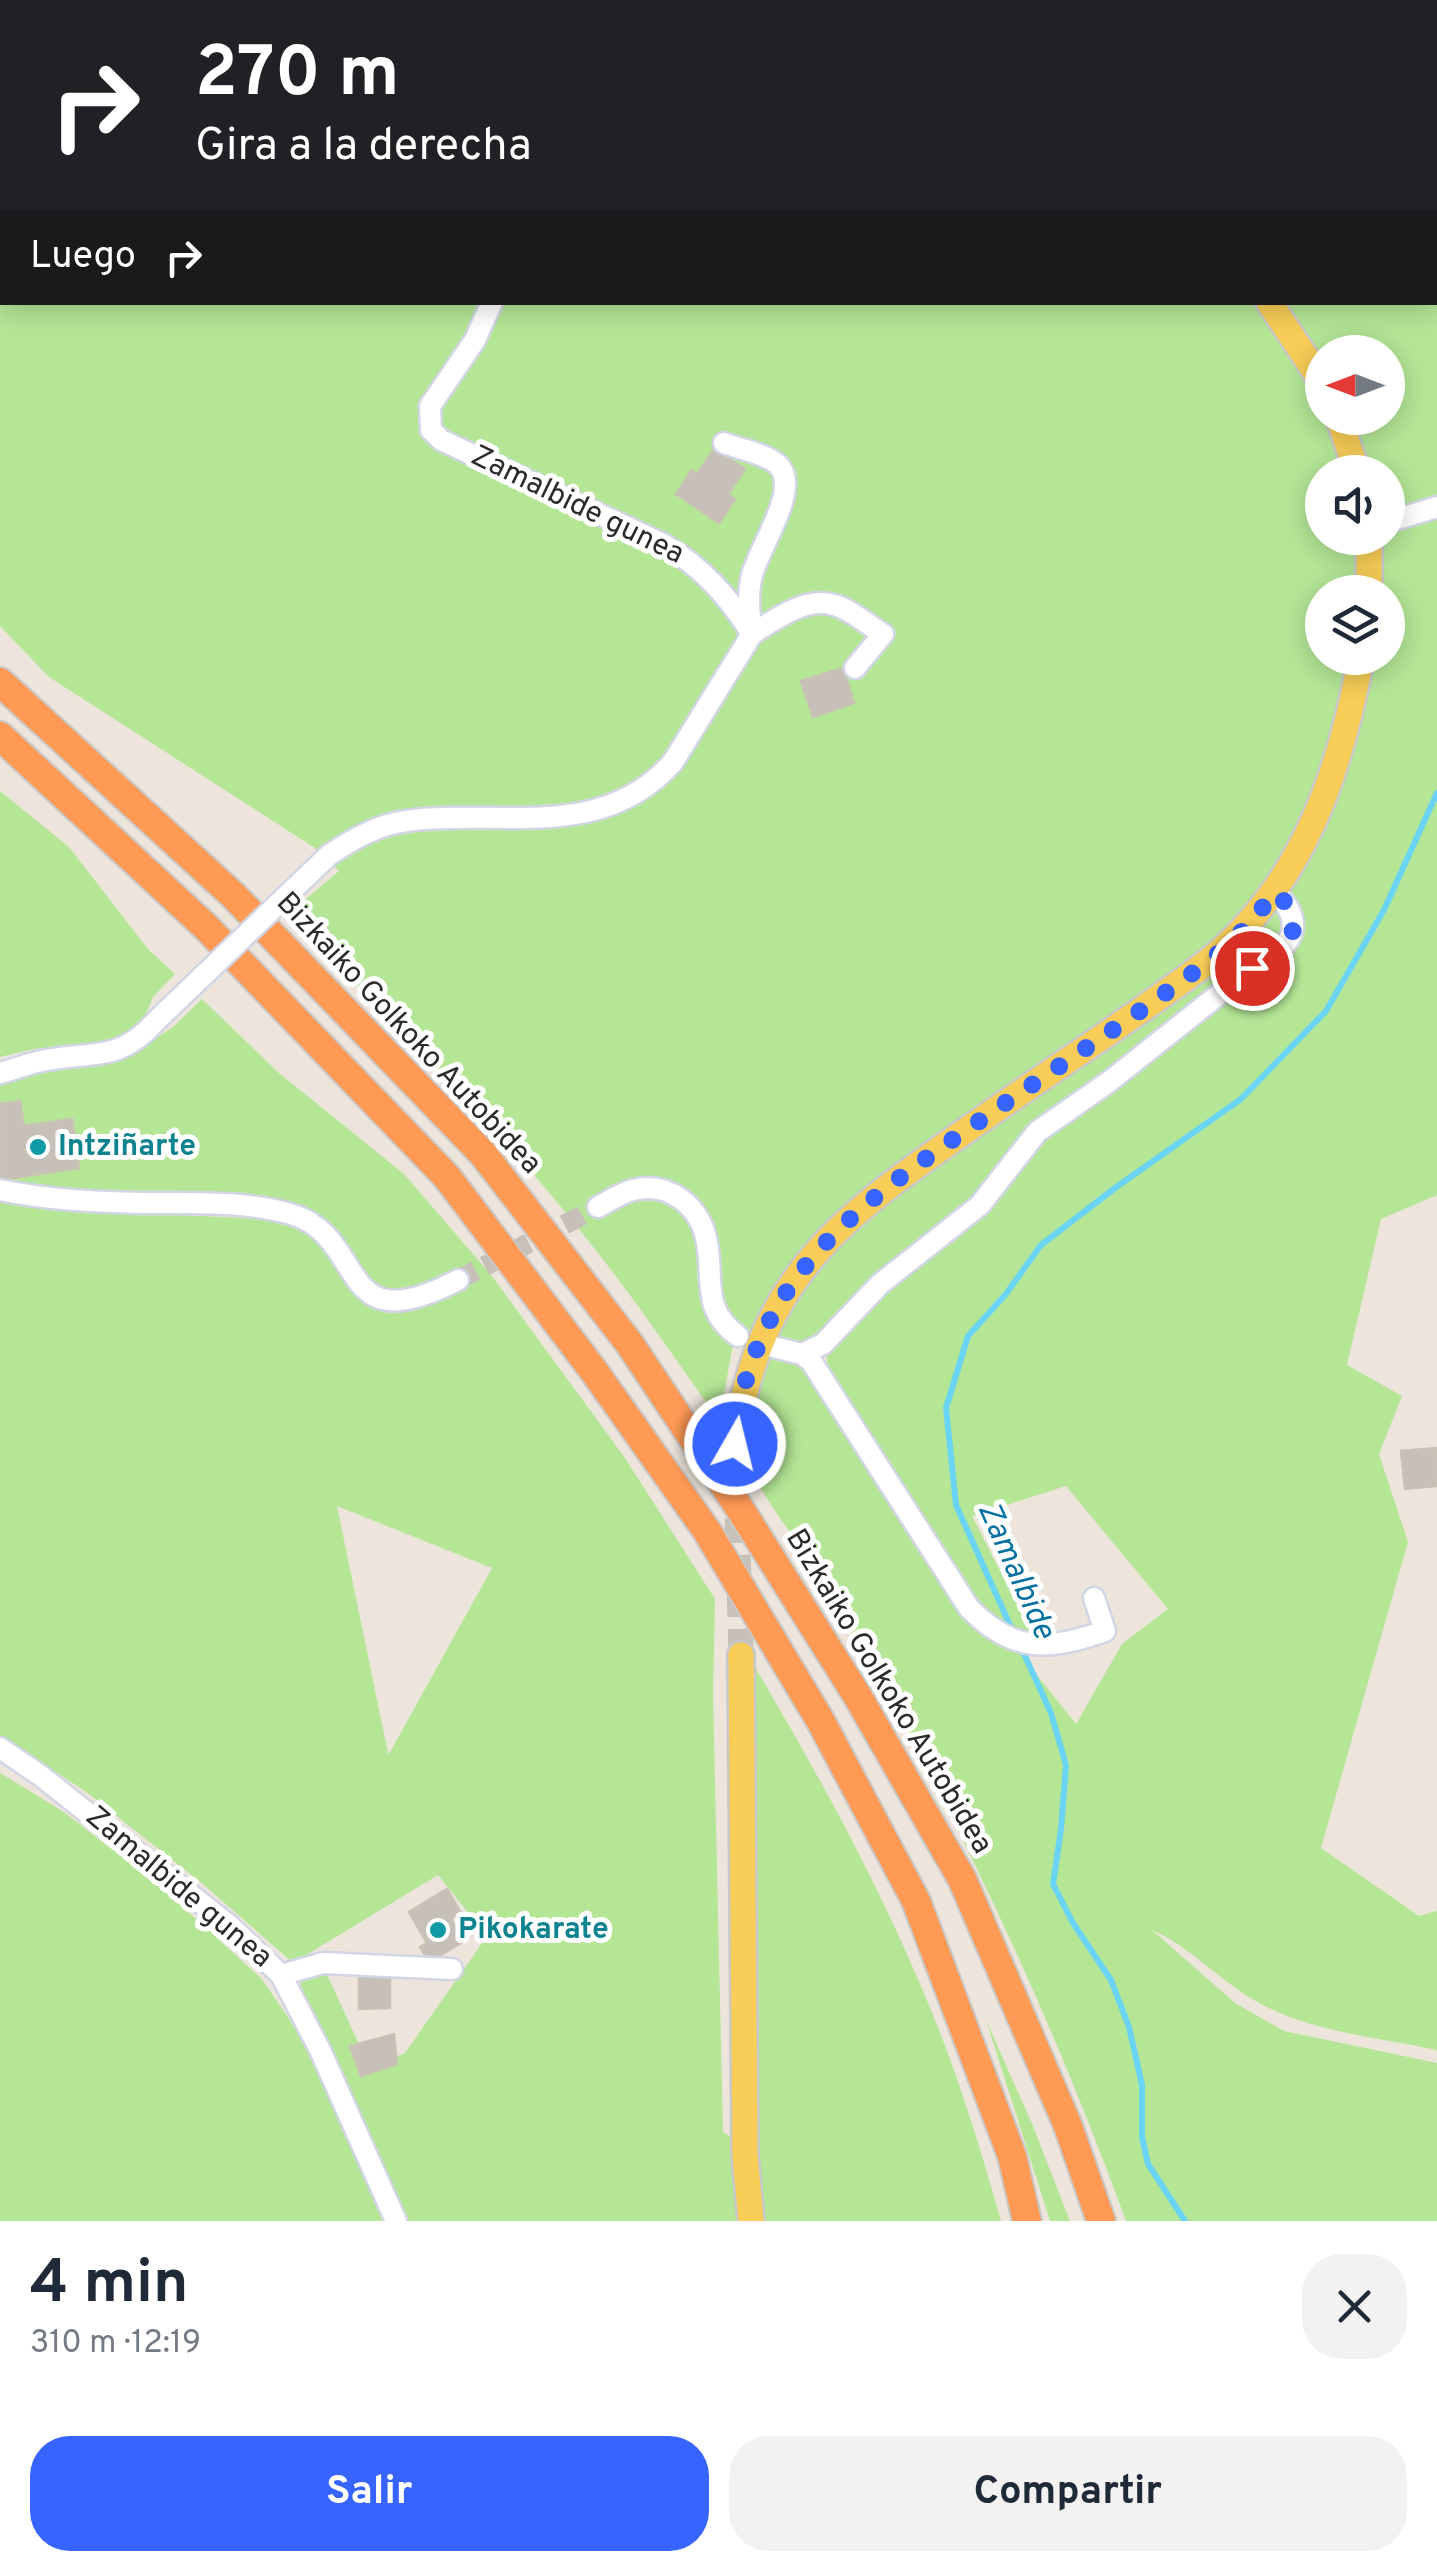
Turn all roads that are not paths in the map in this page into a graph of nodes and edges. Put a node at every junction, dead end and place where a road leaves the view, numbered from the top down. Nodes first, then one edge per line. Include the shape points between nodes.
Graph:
1 (491, 305) edge
2 (1272, 305) edge
3 (1305, 356) edge
4 (724, 443) dead end
5 (1437, 507) edge
6 (1405, 517) edge
7 (752, 634) junction
8 (855, 668) dead end
9 (1357, 675) edge
10 (0, 682) edge
11 (0, 736) edge
12 (1276, 892) junction
13 (0, 1073) edge
14 (0, 1190) edge
15 (598, 1207) tunnel mouth
16 (458, 1280) tunnel mouth
17 (738, 1336) dead end
18 (769, 1346) dead end
19 (802, 1354) junction
20 (735, 1444) tunnel mouth
21 (1094, 1598) dead end
22 (740, 1655) tunnel mouth
23 (0, 1748) edge
24 (452, 1969) dead end
25 (281, 1974) junction
26 (396, 2221) edge
27 (751, 2221) edge
28 (1027, 2221) edge
29 (1101, 2221) edge

1 - 7 street, Zamalbide gunea via 430,406 431,430 690,561
2 - 3 main road
4 - 7 street via 774,461 786,482 751,578
5 - 6 street
7 - 8 street via 785,613 832,604 883,634
7 - 13 street, bridge via 673,762 638,794 583,814 406,821 360,835 330,855 135,1041 108,1055 41,1060
9 - 12 main road via 1321,805
10 - 29 highway, Bizkaiko Golkoko Autobidea via 234,896 484,1154 629,1343 858,1697 962,1879 1068,2126
11 - 28 highway via 206,927 447,1177 708,1531 820,1720 916,1901 1012,2156
12 - 19 street via 1293,920 1291,939 1277,955 1038,1132 980,1205 880,1284 823,1344
12 - 20 main road via 1210,960 836,1229 762,1338 742,1393
14 - 16 street via 292,1215 327,1238 363,1288 392,1300 425,1297
15 - 17 street via 647,1188 682,1198 702,1224 717,1313
18 - 19 street
19 - 21 street via 969,1608 989,1628 1019,1643 1077,1641 1105,1631
22 - 27 main road via 744,2154
23 - 25 street, Zamalbide gunea via 230,1926
24 - 25 street via 323,1963
25 - 26 street, Zamalbide gunea

